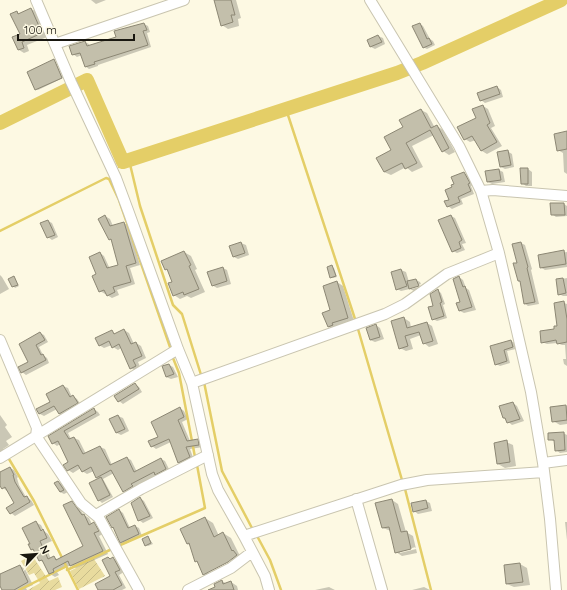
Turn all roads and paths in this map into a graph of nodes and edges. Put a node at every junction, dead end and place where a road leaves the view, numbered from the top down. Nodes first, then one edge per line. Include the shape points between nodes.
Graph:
1 (36, 0) edge
2 (184, 0) edge
3 (370, 0) edge
4 (55, 44) junction
5 (481, 191) junction
6 (567, 196) edge
7 (498, 253) junction
8 (0, 340) edge
9 (178, 349) junction
10 (200, 380) junction
11 (36, 436) junction
12 (208, 455) junction
13 (0, 458) edge
14 (567, 460) edge
15 (543, 467) junction
16 (356, 499) junction
17 (96, 516) junction
18 (252, 534) junction
19 (252, 552) junction
20 (139, 590) edge
21 (188, 590) edge
22 (269, 590) edge
23 (382, 590) edge
24 (556, 590) edge

1 - 4 street
2 - 4 street
3 - 5 street via 459,146
4 - 9 street via 116,178
5 - 6 street
5 - 7 street
7 - 10 street via 447,274 405,304 385,314
7 - 15 street via 531,392
8 - 11 street via 37,428
9 - 10 street
9 - 11 street
10 - 12 street
11 - 13 street
11 - 17 street via 81,503
12 - 17 street via 141,489
12 - 18 street via 218,490
14 - 15 street
15 - 16 street via 427,480
15 - 24 street
16 - 18 street
16 - 23 street
17 - 20 street
18 - 19 street
19 - 21 street via 231,568
19 - 22 street

